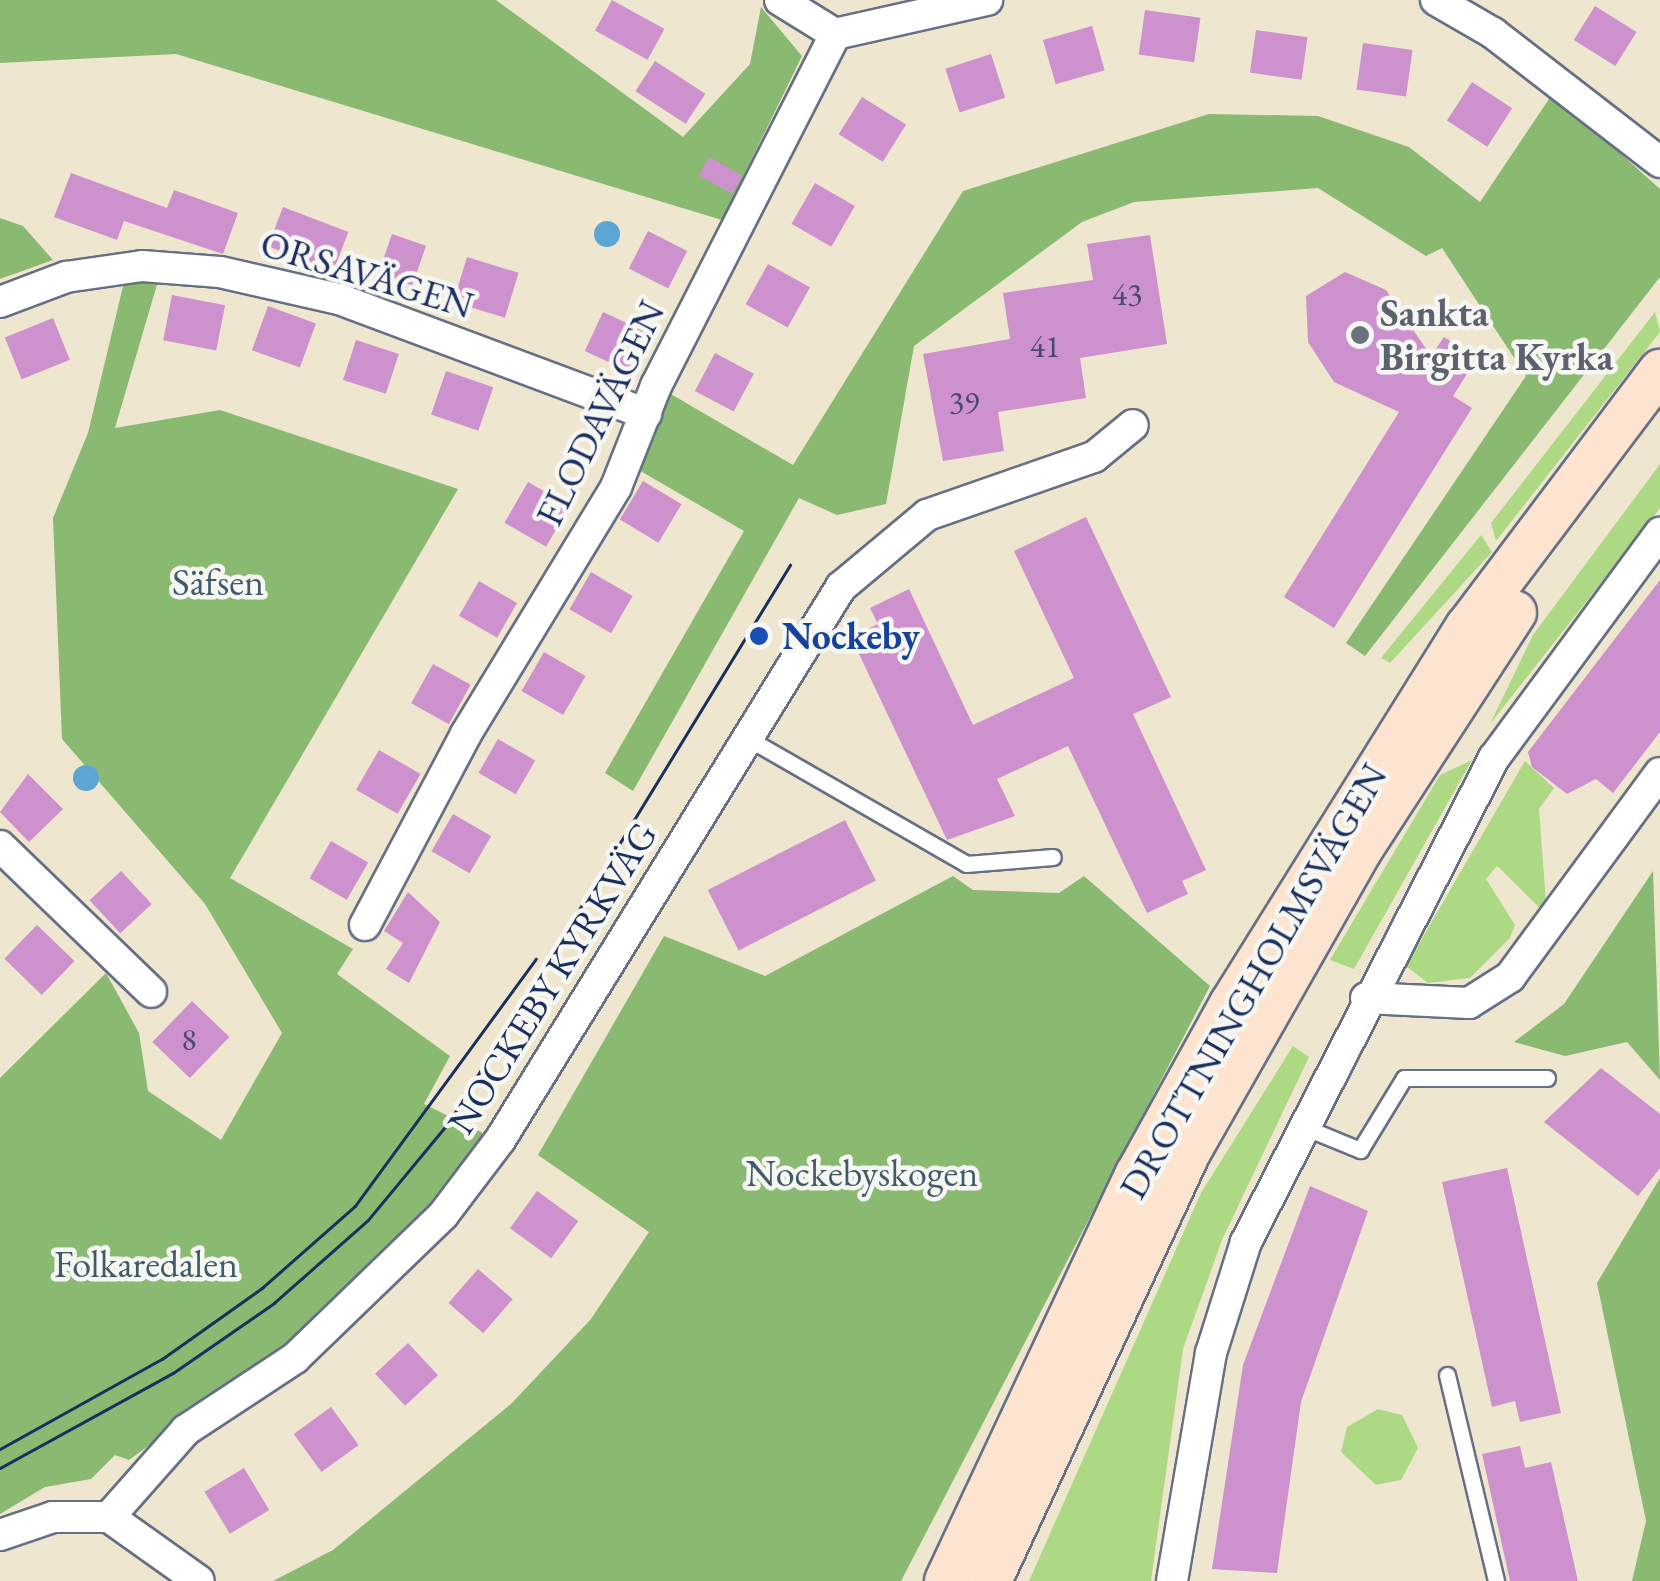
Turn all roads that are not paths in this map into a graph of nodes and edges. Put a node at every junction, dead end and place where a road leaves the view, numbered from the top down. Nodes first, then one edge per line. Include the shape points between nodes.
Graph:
1 (780, 0) edge
2 (987, 0) edge
3 (1436, 0) edge
4 (835, 34) junction
5 (1660, 162) edge
6 (0, 302) edge
7 (1660, 371) edge
8 (646, 414) junction
9 (1660, 414) edge
10 (1133, 425) dead end
11 (1562, 522) junction
12 (1660, 533) edge
13 (749, 738) junction
14 (1660, 773) edge
15 (0, 846) edge
16 (1053, 857) dead end
17 (365, 925) dead end
18 (151, 992) dead end
19 (1366, 998) junction
20 (1547, 1078) dead end
21 (1304, 1126) junction
22 (1448, 1375) dead end
23 (108, 1517) junction
24 (0, 1536) edge
25 (199, 1581) edge
26 (946, 1581) edge
27 (990, 1581) edge
28 (1172, 1581) edge
29 (1496, 1581) edge

1 - 4 street
2 - 4 street
3 - 5 street via 1494,33
4 - 8 street, FLODAVÄGEN
6 - 8 street, ORSAVÄGEN via 66,277 142,266 239,275 340,299
7 - 11 main road
8 - 17 street, FLODAVÄGEN via 616,487 466,734
9 - 11 main road
10 - 13 street, NOCKEBY KYRKVÄG via 1094,457 926,515 841,587
11 - 26 main road, DROTTNINGHOLMSVÄGEN via 1403,722 1231,1004 1137,1174
11 - 27 main road, DROTTNINGHOLMSVÄGEN via 1188,1154
12 - 19 street via 1494,758
13 - 16 lane via 966,864
13 - 23 street, NOCKEBY KYRKVÄG via 500,1140 443,1214 295,1358 186,1430
14 - 19 street via 1510,977 1469,1003
15 - 18 street
19 - 21 street
20 - 21 lane via 1404,1078 1360,1150
21 - 28 street via 1246,1242 1211,1353
22 - 29 lane
23 - 24 street via 53,1517
23 - 25 street

